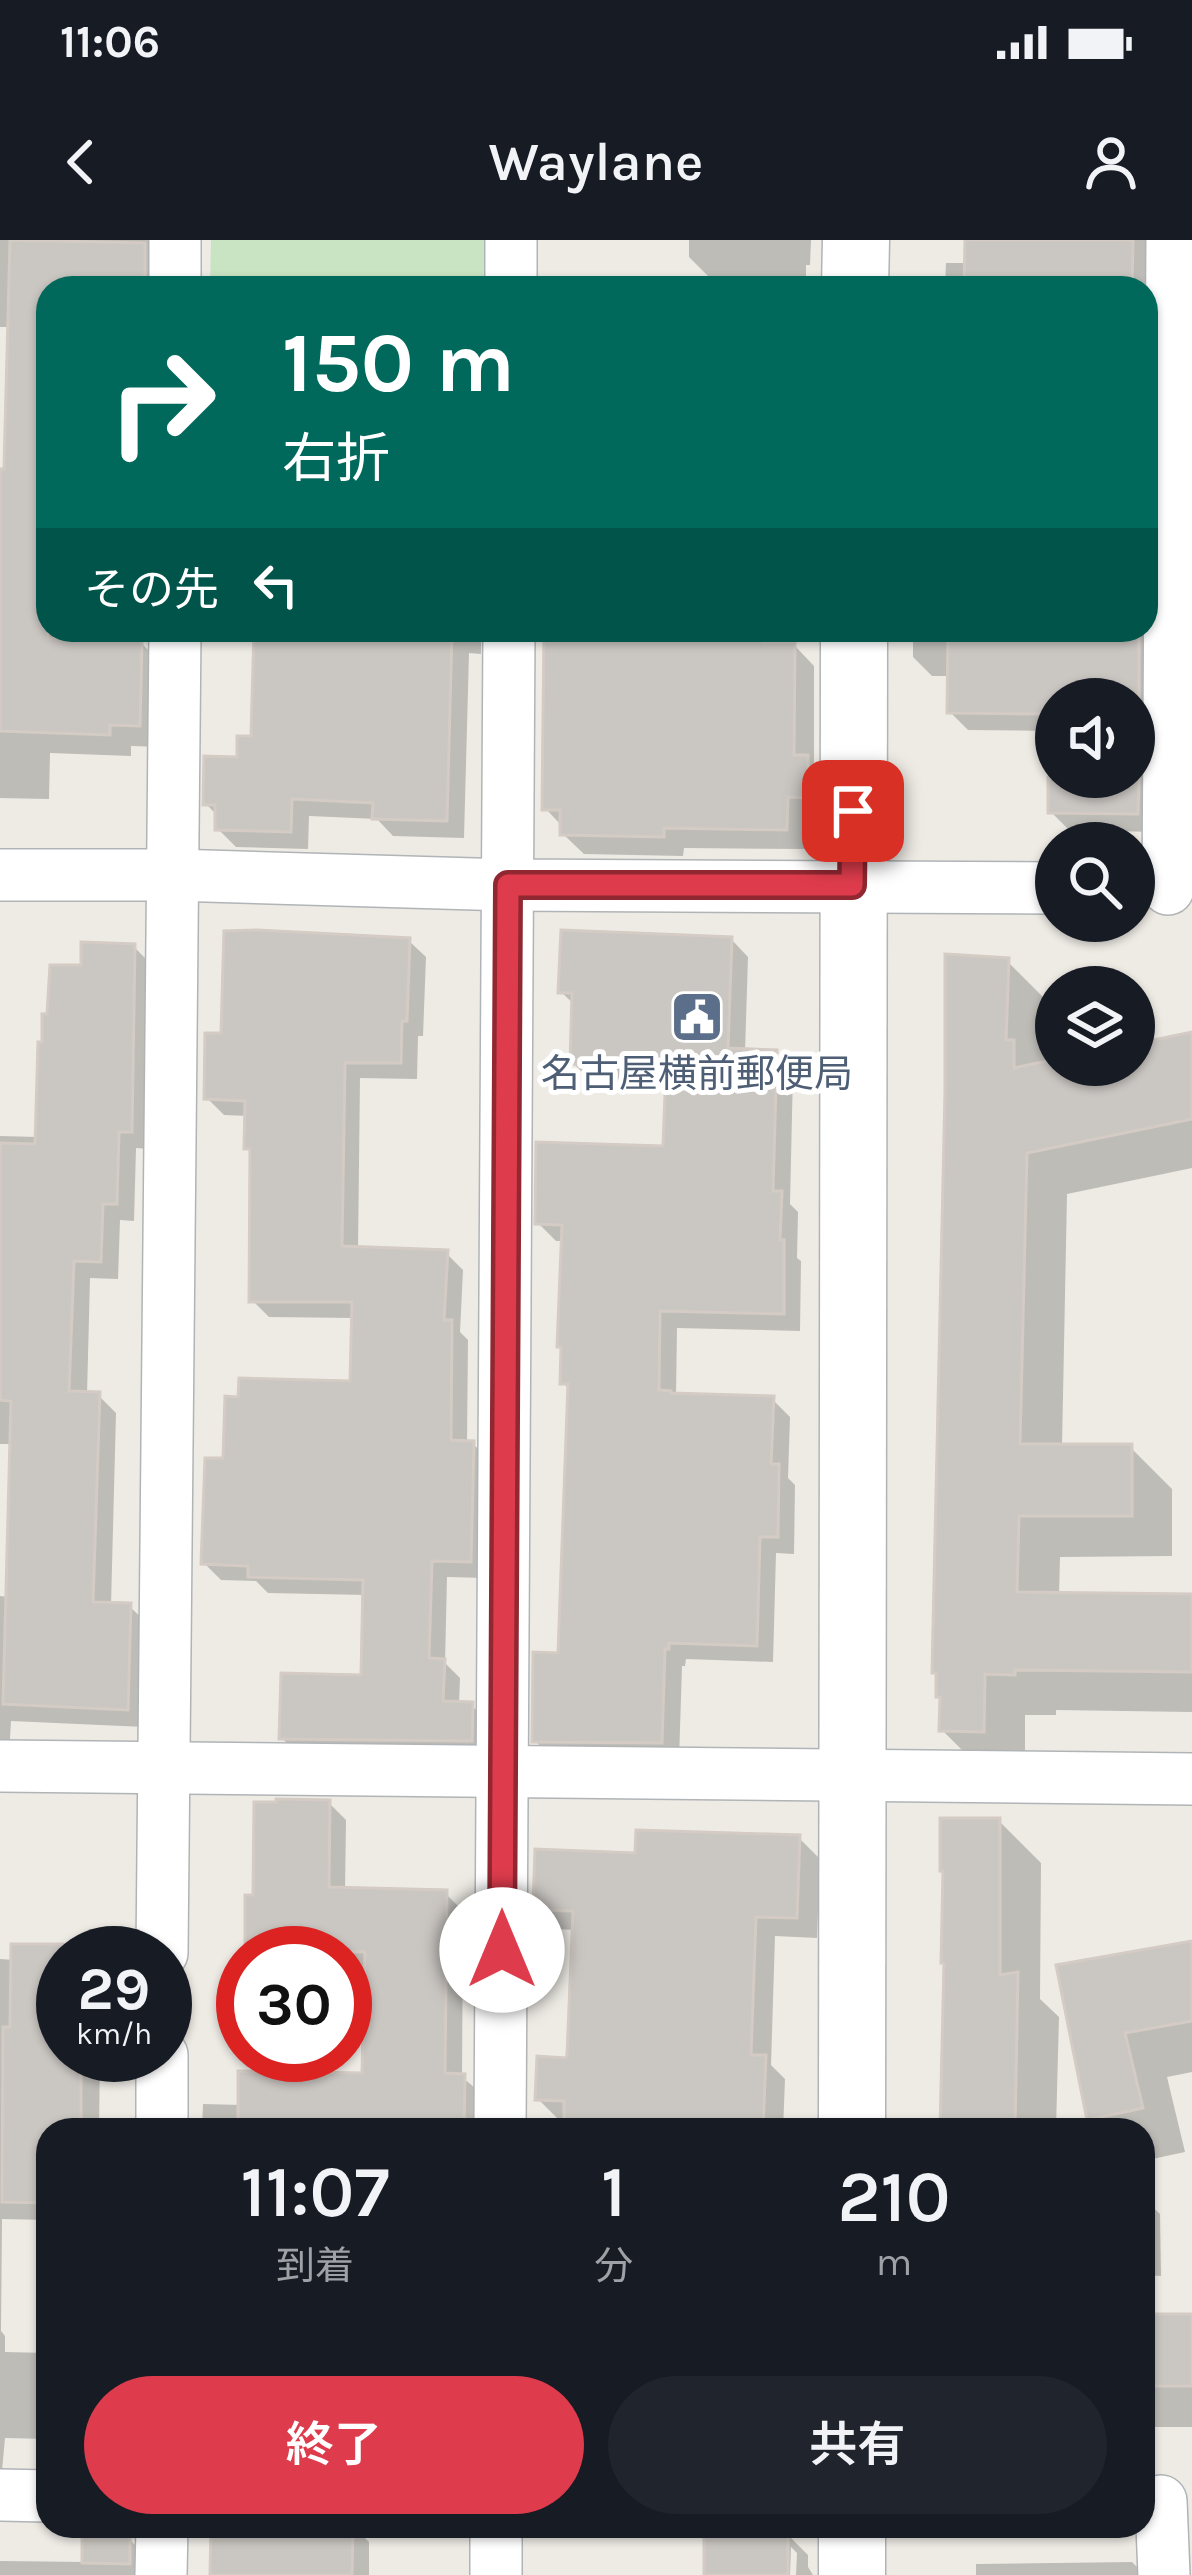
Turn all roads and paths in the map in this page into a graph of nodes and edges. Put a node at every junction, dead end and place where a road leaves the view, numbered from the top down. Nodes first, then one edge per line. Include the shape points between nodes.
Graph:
1 (175, 240) edge
2 (511, 240) edge
3 (856, 240) edge
4 (1172, 240) edge
5 (176, 276) edge
6 (511, 276) edge
7 (855, 276) edge
8 (175, 642) edge
9 (509, 642) edge
10 (854, 642) edge
11 (0, 875) edge
12 (173, 875) junction
13 (508, 885) junction
14 (852, 885) junction
15 (1035, 888) edge
16 (1165, 889) edge
17 (0, 1766) edge
18 (162, 1768) junction
19 (504, 1770) junction
20 (853, 1774) junction
21 (1192, 1779) edge
22 (162, 1926) edge
23 (162, 2082) edge
24 (162, 2118) edge
25 (500, 2118) edge
26 (852, 2118) edge
27 (0, 2495) edge
28 (36, 2496) edge
29 (1165, 2501) edge
30 (162, 2538) edge
31 (496, 2538) edge
32 (852, 2538) edge
33 (161, 2575) edge
34 (496, 2575) edge
35 (852, 2575) edge
36 (1164, 2575) edge

1 - 5 street
2 - 6 street
3 - 7 street
4 - 16 street
8 - 12 street
9 - 13 street
10 - 14 street
11 - 12 street
12 - 13 street
12 - 18 street
13 - 14 street
13 - 19 street
14 - 15 street
14 - 20 street
17 - 18 street
18 - 19 street
18 - 22 street
19 - 20 street
19 - 25 street
20 - 21 street
20 - 26 street
23 - 24 street
27 - 28 street
29 - 36 street
30 - 33 street
31 - 34 street
32 - 35 street

